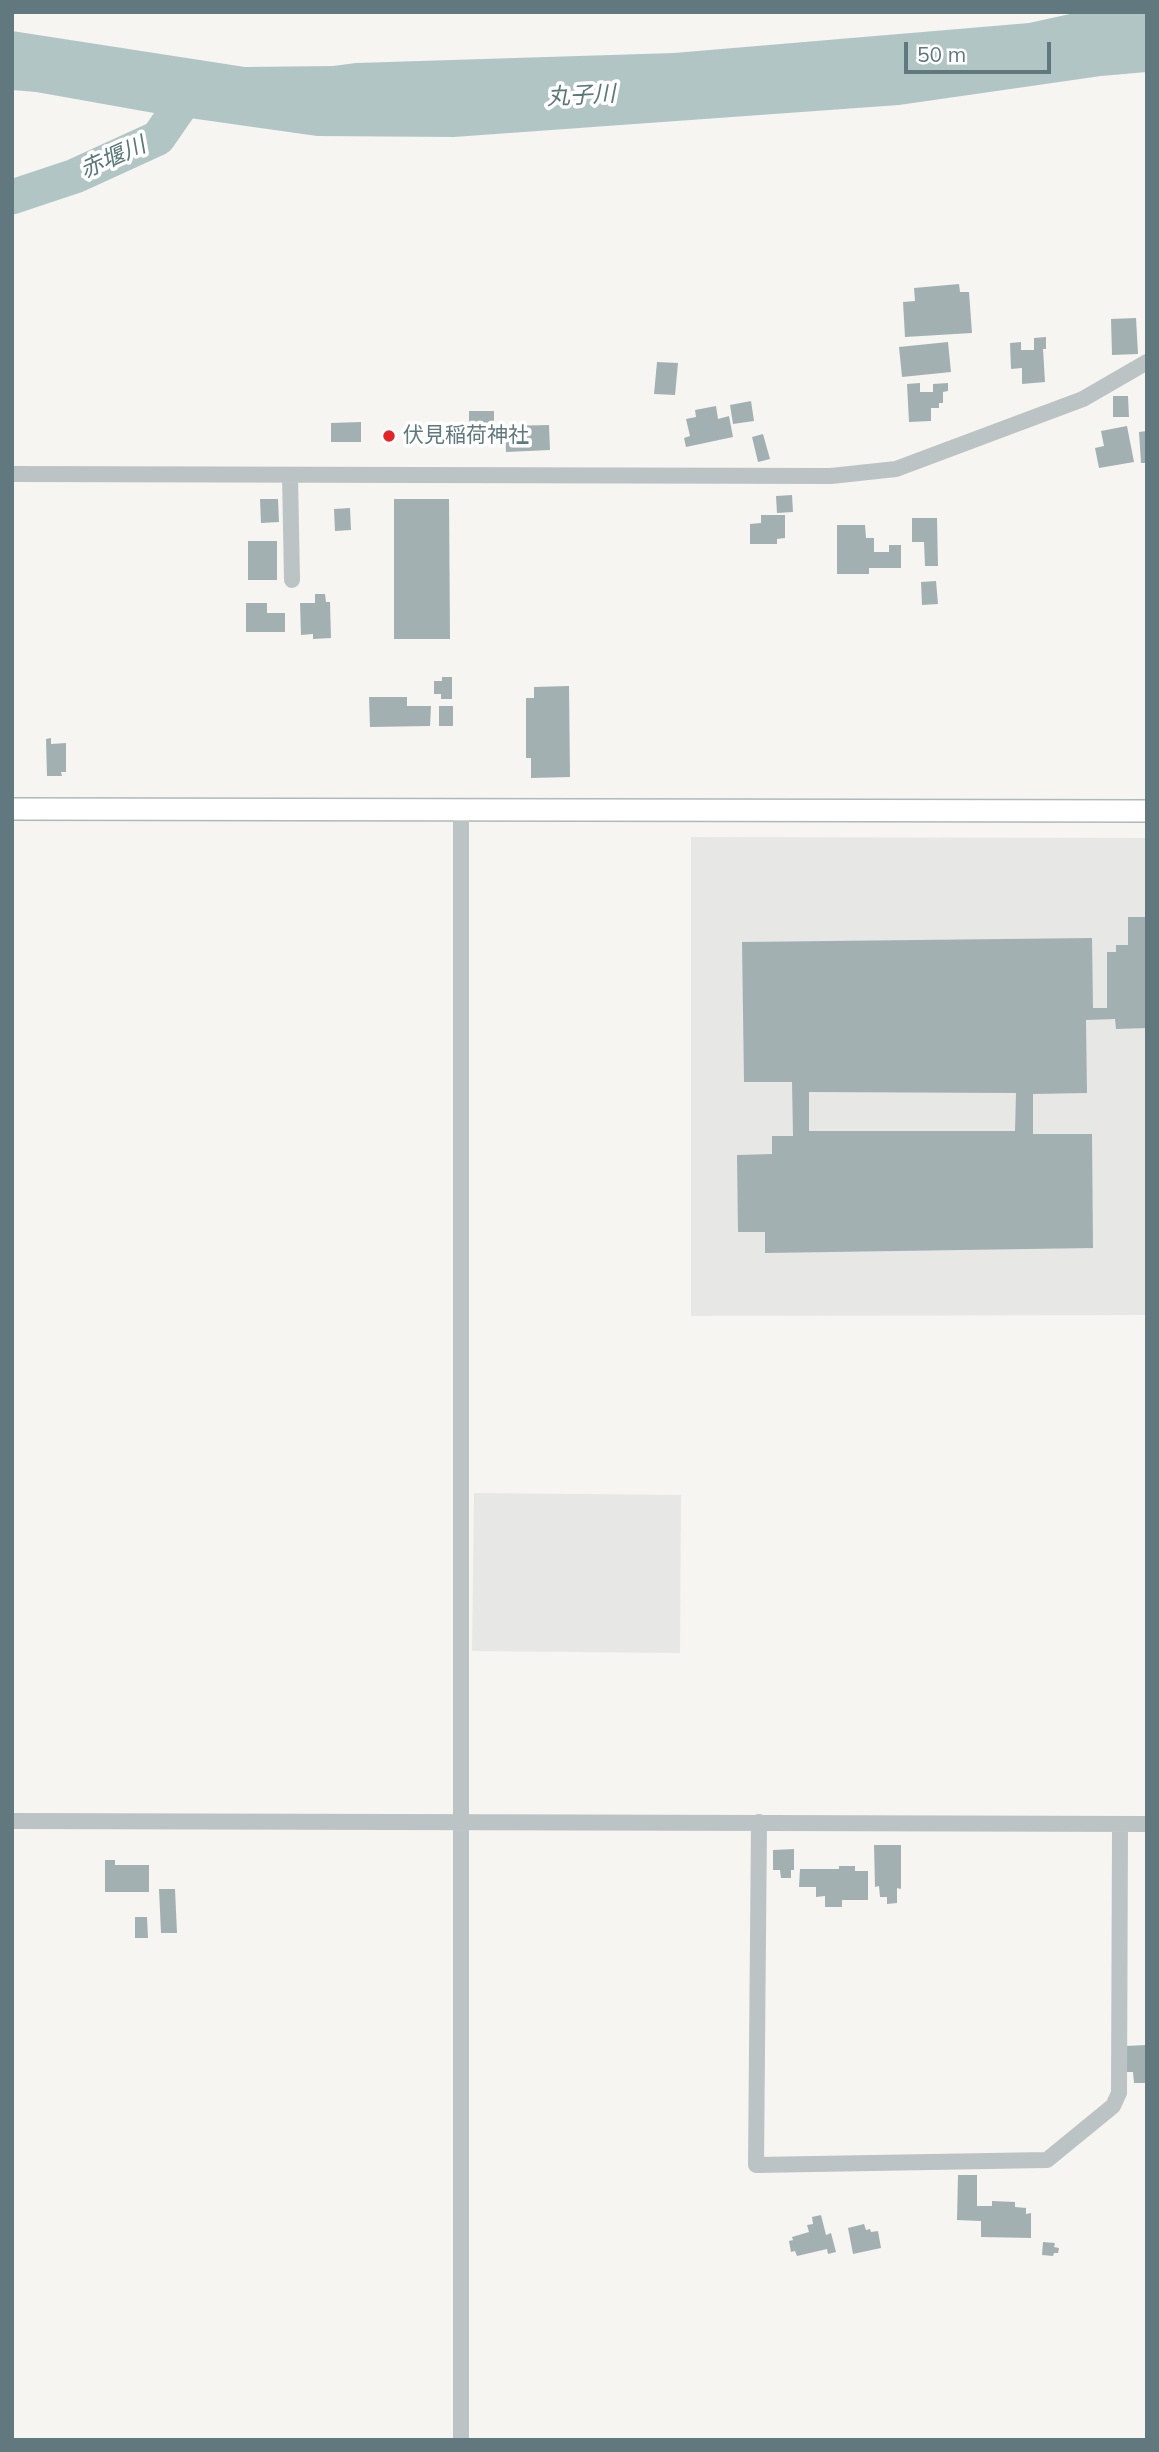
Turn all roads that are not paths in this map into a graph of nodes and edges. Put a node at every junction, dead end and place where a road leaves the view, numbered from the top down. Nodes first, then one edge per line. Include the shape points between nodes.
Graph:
1 (1147, 362) edge
2 (12, 474) edge
3 (290, 475) junction
4 (292, 580) dead end
5 (12, 809) edge
6 (461, 811) junction
7 (1147, 811) edge
8 (12, 1821) edge
9 (759, 1822) junction
10 (461, 1823) junction
11 (1120, 1824) junction
12 (1147, 1824) edge
13 (461, 2440) edge

1 - 3 street via 1083,399 895,469 831,476
2 - 3 street
3 - 4 street
5 - 6 street
6 - 7 street
6 - 10 street
8 - 10 street
9 - 10 street
9 - 11 street
9 - 11 street via 756,2165 1047,2161 1113,2106 1119,2093
10 - 13 street
11 - 12 street

